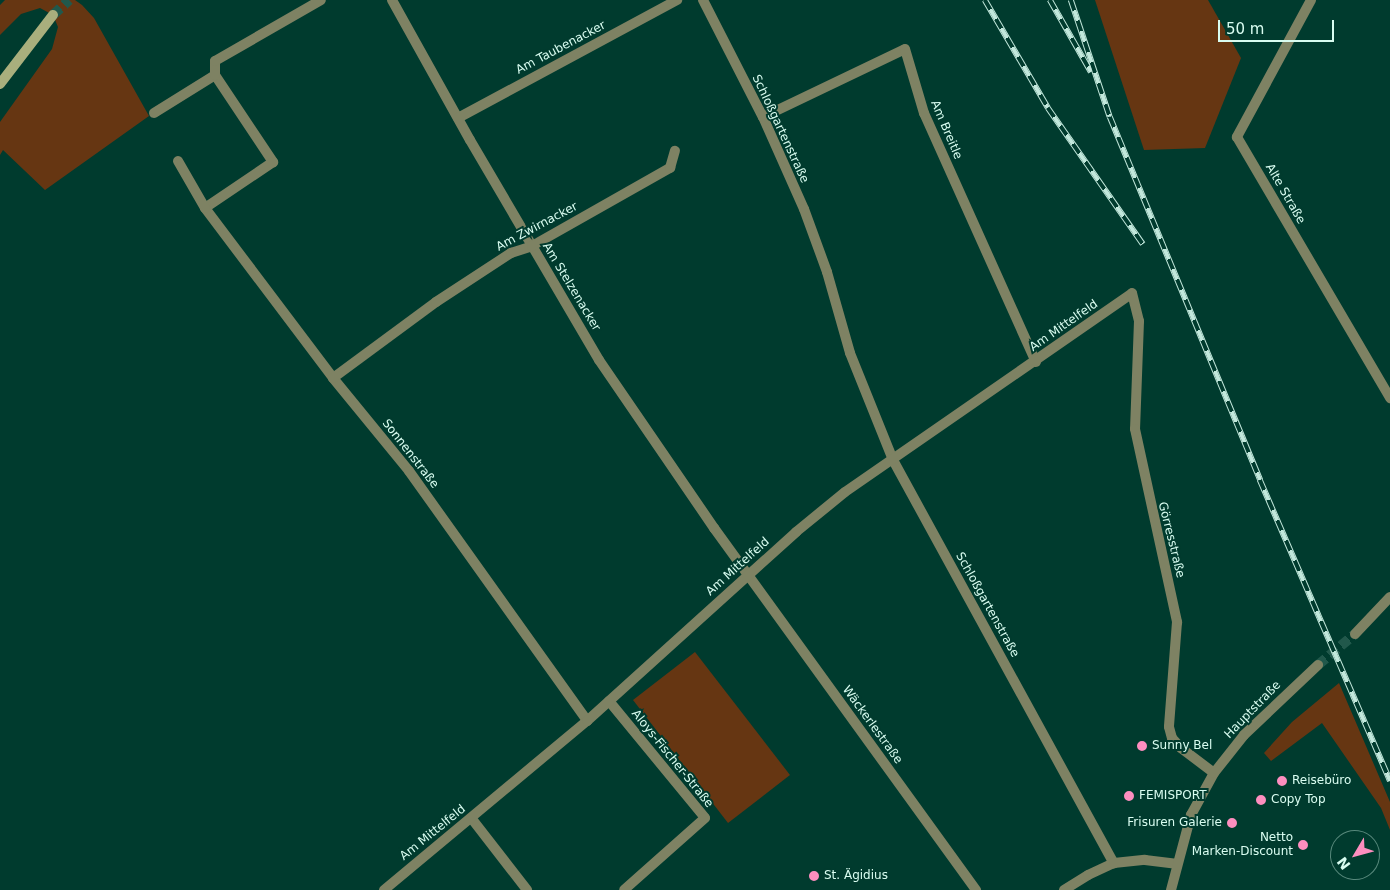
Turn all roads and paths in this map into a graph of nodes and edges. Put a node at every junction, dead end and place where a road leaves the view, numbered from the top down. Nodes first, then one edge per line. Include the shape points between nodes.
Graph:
1 (321, 0) edge
2 (392, 0) edge
3 (677, 0) edge
4 (703, 0) edge
5 (1311, 0) edge
6 (53, 15) tunnel mouth
7 (215, 75) junction
8 (0, 84) edge
9 (154, 113) dead end
10 (763, 117) junction
11 (458, 118) junction
12 (675, 151) dead end
13 (178, 161) dead end
14 (205, 208) junction
15 (532, 246) junction
16 (1132, 293) joint
17 (1036, 362) junction
18 (332, 378) junction
19 (1390, 398) edge
20 (893, 460) junction
21 (748, 575) junction
22 (1390, 597) edge
23 (1354, 634) tunnel mouth
24 (1318, 665) tunnel mouth
25 (609, 701) junction
26 (587, 721) junction
27 (1214, 773) junction
28 (472, 819) junction
29 (1114, 863) junction
30 (1176, 864) junction
31 (384, 890) edge
32 (527, 890) edge
33 (624, 890) edge
34 (976, 890) edge
35 (1064, 890) edge
36 (1171, 890) edge

1 - 7 street via 215,61
2 - 11 street, Am Stelzenacker
3 - 11 street, Am Taubenacker
4 - 10 street, Schloßgartenstraße
5 - 19 street, Alte Straße via 1237,137
6 - 8 main road
7 - 9 street
7 - 14 street via 273,162
10 - 17 street, Am Breitle via 904,49 924,113
10 - 20 street, Schloßgartenstraße via 827,272 850,353
11 - 15 street, Am Stelzenacker
12 - 15 street, Am Zwirnacker via 670,168
13 - 14 street, Sonnenstraße
14 - 18 street, Sonnenstraße
15 - 18 street, Am Zwirnacker via 511,253 452,291
15 - 21 street, Am Stelzenacker via 599,360
16 - 17 street, Am Mittelfeld
16 - 27 street, Görresstraße via 1139,321 1135,429 1177,622 1169,727 1172,738 1181,748
17 - 20 street, Am Mittelfeld
18 - 26 street, Sonnenstraße via 409,471
20 - 21 street, Am Mittelfeld via 846,492
20 - 29 street, Schloßgartenstraße
21 - 25 street, Am Mittelfeld
21 - 34 street, Wäckerlestraße
22 - 23 street
24 - 27 street, Hauptstraße via 1244,736
25 - 26 street, Am Mittelfeld
25 - 33 street, Aloys-Fischer-Straße via 705,818
26 - 28 street, Am Mittelfeld
27 - 30 street, Hauptstraße via 1191,815
28 - 31 street, Am Mittelfeld
28 - 32 street
29 - 30 street via 1145,860
29 - 35 street
30 - 36 street, Hauptstraße

